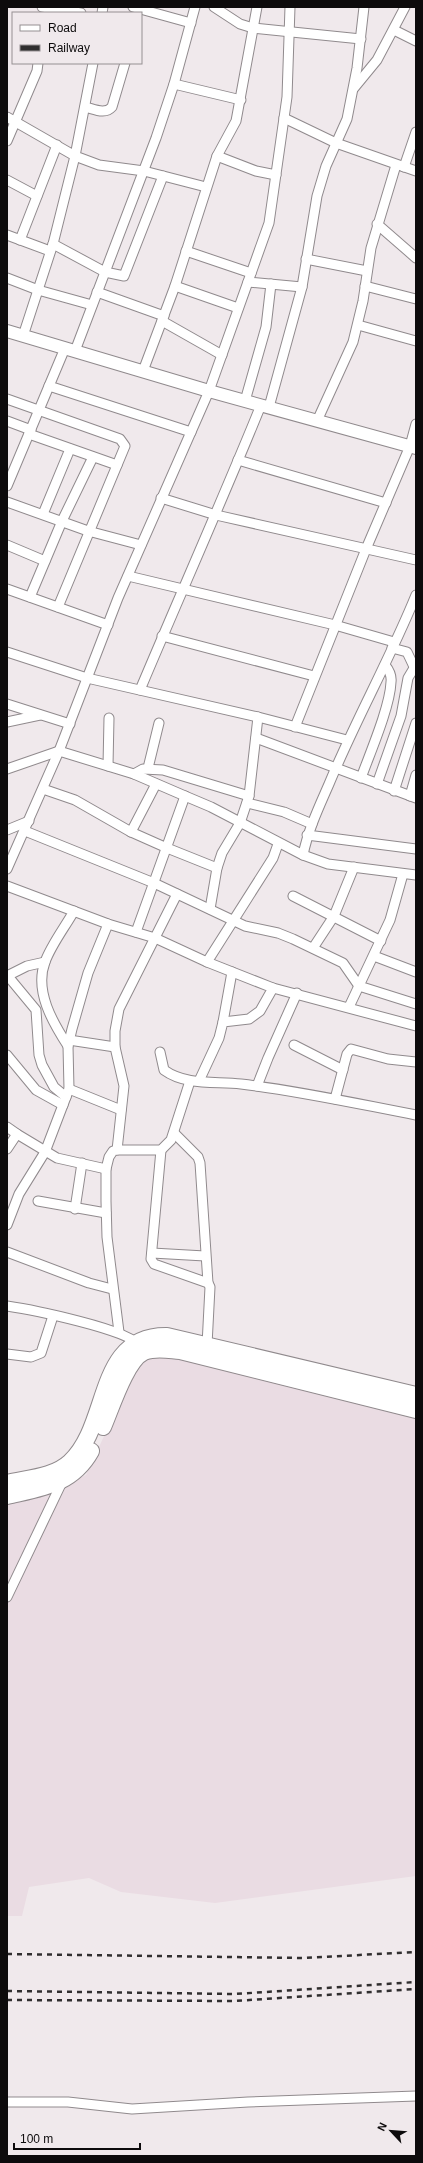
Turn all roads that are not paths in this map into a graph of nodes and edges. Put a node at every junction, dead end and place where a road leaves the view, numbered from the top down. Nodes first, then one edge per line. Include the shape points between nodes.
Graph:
1 (44, 7) edge
2 (195, 7) edge
3 (214, 7) edge
4 (257, 7) edge
5 (290, 7) edge
6 (364, 7) edge
7 (405, 7) edge
8 (137, 10) edge
9 (75, 12) edge
10 (190, 23) junction
11 (253, 28) junction
12 (394, 30) junction
13 (290, 31) junction
14 (361, 39) junction
15 (416, 41) edge
16 (38, 64) edge
17 (93, 64) edge
18 (125, 64) edge
19 (174, 84) junction
20 (354, 89) junction
21 (241, 100) junction
22 (85, 107) junction
23 (7, 117) edge
24 (284, 118) junction
25 (16, 122) junction
26 (416, 132) edge
27 (7, 141) edge
28 (336, 143) junction
29 (57, 145) junction
30 (76, 156) junction
31 (217, 156) junction
32 (400, 166) junction
33 (144, 171) junction
34 (416, 171) edge
35 (276, 175) junction
36 (163, 176) junction
37 (7, 180) edge
38 (206, 187) junction
39 (37, 196) junction
40 (378, 224) junction
41 (7, 235) edge
42 (20, 240) junction
43 (51, 247) junction
44 (186, 251) junction
45 (416, 258) edge
46 (306, 259) junction
47 (367, 271) junction
48 (105, 272) junction
49 (250, 277) junction
50 (7, 278) edge
51 (271, 284) junction
52 (175, 286) junction
53 (365, 286) junction
54 (302, 287) junction
55 (38, 290) junction
56 (97, 292) junction
57 (416, 298) edge
58 (92, 305) junction
59 (238, 308) junction
60 (163, 319) junction
61 (358, 325) junction
62 (7, 331) edge
63 (23, 336) junction
64 (416, 341) edge
65 (70, 350) junction
66 (222, 355) junction
67 (143, 371) junction
68 (49, 386) junction
69 (209, 391) junction
70 (7, 399) edge
71 (245, 401) junction
72 (265, 406) junction
73 (39, 410) junction
74 (7, 421) edge
75 (317, 421) junction
76 (416, 424) edge
77 (30, 432) junction
78 (191, 432) junction
79 (413, 447) edge
80 (70, 449) junction
81 (93, 457) junction
82 (238, 460) junction
83 (117, 465) junction
84 (7, 486) edge
85 (162, 498) junction
86 (7, 502) edge
87 (386, 502) junction
88 (43, 514) junction
89 (216, 515) junction
90 (62, 521) junction
91 (88, 531) junction
92 (7, 545) edge
93 (141, 545) junction
94 (366, 549) junction
95 (416, 560) edge
96 (45, 561) junction
97 (128, 576) junction
98 (7, 589) edge
99 (182, 589) junction
100 (416, 594) edge
101 (30, 597) junction
102 (58, 607) junction
103 (108, 625) junction
104 (335, 625) junction
105 (162, 636) junction
106 (393, 645) junction
107 (7, 652) edge
108 (385, 665) junction
109 (415, 670) edge
110 (314, 676) junction
111 (87, 678) junction
112 (140, 690) junction
113 (7, 704) edge
114 (41, 715) junction
115 (258, 717) junction
116 (109, 718) dead end
117 (7, 722) edge
118 (159, 723) dead end
119 (416, 723) edge
120 (70, 724) junction
121 (295, 726) junction
122 (256, 738) junction
123 (347, 740) junction
124 (59, 752) junction
125 (108, 766) junction
126 (148, 768) junction
127 (335, 768) junction
128 (7, 770) edge
129 (134, 774) junction
130 (416, 775) edge
131 (361, 778) junction
132 (156, 784) junction
133 (377, 784) junction
134 (43, 789) junction
135 (394, 791) junction
136 (185, 796) junction
137 (413, 797) edge
138 (248, 799) junction
139 (29, 821) junction
140 (240, 823) junction
141 (312, 824) junction
142 (7, 830) edge
143 (25, 831) junction
144 (132, 832) junction
145 (307, 835) junction
146 (278, 844) junction
147 (167, 848) junction
148 (416, 850) edge
149 (303, 855) junction
150 (354, 867) junction
151 (217, 868) junction
152 (7, 869) edge
153 (403, 874) junction
154 (416, 875) edge
155 (154, 883) junction
156 (7, 886) edge
157 (177, 894) junction
158 (293, 896) dead end
159 (210, 909) junction
160 (74, 911) junction
161 (334, 916) junction
162 (234, 920) junction
163 (108, 924) junction
164 (136, 932) junction
165 (155, 938) junction
166 (381, 941) junction
167 (313, 948) junction
168 (374, 956) junction
169 (45, 962) junction
170 (207, 962) junction
171 (232, 972) junction
172 (416, 972) edge
173 (7, 976) edge
174 (360, 986) junction
175 (273, 988) junction
176 (297, 993) junction
177 (416, 1004) edge
178 (349, 1007) junction
179 (223, 1022) junction
180 (416, 1026) edge
181 (68, 1043) junction
182 (294, 1045) dead end
183 (115, 1047) junction
184 (160, 1052) dead end
185 (7, 1055) edge
186 (416, 1062) edge
187 (343, 1070) junction
188 (194, 1081) junction
189 (257, 1086) junction
190 (66, 1097) junction
191 (335, 1099) junction
192 (121, 1110) junction
193 (416, 1116) edge
194 (7, 1127) edge
195 (174, 1133) junction
196 (17, 1134) junction
197 (7, 1149) edge
198 (117, 1150) junction
199 (161, 1150) junction
200 (45, 1152) junction
201 (82, 1164) junction
202 (106, 1169) junction
203 (38, 1200) dead end
204 (75, 1209) junction
205 (106, 1213) junction
206 (7, 1225) edge
207 (7, 1252) edge
208 (152, 1253) junction
209 (206, 1256) junction
210 (208, 1283) junction
211 (112, 1289) junction
212 (7, 1306) edge
213 (53, 1316) junction
214 (119, 1332) junction
215 (207, 1345) junction
216 (140, 1347) junction
217 (7, 1354) edge
218 (416, 1395) edge
219 (416, 1410) edge
220 (63, 1480) junction
221 (7, 1482) edge
222 (7, 1496) edge
223 (7, 1597) edge
224 (416, 2096) edge
225 (7, 2102) edge

1 - 9 street
2 - 10 street
3 - 11 street via 240,24
4 - 11 street
5 - 13 street
6 - 14 street
7 - 12 street
8 - 10 street
10 - 19 street
11 - 13 street
11 - 21 street
12 - 15 street
12 - 20 street via 377,60
13 - 14 street
13 - 24 street
14 - 20 street
16 - 25 street
17 - 22 street
18 - 22 street via 112,107 105,112
19 - 21 street
19 - 33 street
20 - 28 street via 347,119
21 - 31 street via 236,121
22 - 30 street
23 - 25 street
24 - 28 street
24 - 35 street
25 - 27 street
25 - 29 street
26 - 32 street
28 - 32 street
28 - 46 street via 317,196
29 - 30 street
29 - 39 street
30 - 33 street via 99,165
30 - 43 street
31 - 35 street via 256,171
31 - 38 street
32 - 34 street
32 - 40 street
33 - 36 street
33 - 48 street
35 - 49 street via 269,223
36 - 38 street
36 - 48 street via 126,273 121,276
37 - 39 street
38 - 44 street
39 - 42 street
40 - 45 street
40 - 47 street
41 - 42 street
42 - 43 street
43 - 48 street
43 - 55 street
44 - 49 street
44 - 52 street
46 - 47 street
46 - 54 street
47 - 53 street
48 - 56 street
49 - 51 street
49 - 59 street
50 - 55 street
51 - 54 street
51 - 71 street via 266,327
52 - 59 street
52 - 60 street
53 - 57 street
53 - 61 street
54 - 72 street
55 - 58 street
55 - 63 street
56 - 58 street
56 - 60 street
58 - 65 street
59 - 66 street
60 - 66 street
60 - 67 street
61 - 64 street
61 - 75 street via 353,342
62 - 63 street
63 - 65 street
65 - 67 street
65 - 68 street
66 - 69 street
67 - 69 street
68 - 73 street
68 - 78 street
69 - 71 street
69 - 78 street
70 - 73 street
71 - 72 street
72 - 75 street
72 - 82 street
73 - 77 street
73 - 83 street via 120,439 125,446
74 - 77 street
75 - 79 street
76 - 79 street
77 - 80 street
77 - 84 street
78 - 85 street
79 - 87 street
80 - 81 street
80 - 88 street
81 - 83 street
81 - 90 street
82 - 87 street
82 - 89 street
83 - 91 street
85 - 89 street
85 - 93 street
86 - 88 street
87 - 94 street
88 - 90 street
89 - 94 street
89 - 99 street
90 - 91 street
90 - 96 street
91 - 93 street
91 - 102 street
92 - 96 street
93 - 97 street
94 - 95 street
94 - 104 street
96 - 101 street
97 - 99 street
97 - 103 street
98 - 101 street
99 - 104 street
99 - 105 street
100 - 106 street
101 - 102 street
102 - 103 street
103 - 111 street
104 - 106 street
104 - 110 street
105 - 110 street
105 - 112 street
106 - 108 street
106 - 109 street via 407,652
107 - 111 street
108 - 123 street
108 - 131 street via 390,671 392,682 381,723
109 - 133 street via 408,678 401,716
110 - 121 street
111 - 112 street
111 - 120 street
112 - 115 street
113 - 114 street
114 - 117 street
114 - 120 street
115 - 121 street
115 - 122 street
116 - 125 street
118 - 126 street
119 - 135 street
120 - 124 street
121 - 123 street
122 - 127 street
122 - 138 street
123 - 127 street
124 - 125 street
124 - 128 street
124 - 134 street
125 - 129 street
126 - 129 street
126 - 138 street via 163,770
127 - 131 street
127 - 141 street
129 - 132 street
130 - 137 street
131 - 133 street
132 - 136 street
132 - 144 street
133 - 135 street
134 - 139 street
134 - 144 street via 75,800
135 - 137 street
136 - 140 street
136 - 147 street
138 - 140 street
138 - 141 street
139 - 142 street
139 - 143 street
140 - 146 street
140 - 151 street
141 - 145 street
143 - 152 street
143 - 155 street
144 - 147 street
145 - 148 street
145 - 149 street
146 - 149 street
146 - 162 street via 273,858
147 - 151 street
147 - 155 street
149 - 150 street via 328,864
150 - 153 street
150 - 161 street
151 - 159 street
153 - 154 street
153 - 166 street via 397,901
155 - 157 street
155 - 164 street
156 - 160 street
157 - 159 street
157 - 165 street
158 - 161 street
159 - 162 street
160 - 163 street
160 - 169 street
161 - 166 street
161 - 167 street
162 - 167 street via 245,926 278,933
162 - 170 street
163 - 164 street
163 - 181 street via 88,973
164 - 165 street
165 - 170 street
165 - 183 street via 119,1009
166 - 168 street
167 - 174 street via 343,963
168 - 172 street
168 - 174 street
169 - 173 street via 27,966
169 - 181 street via 42,982 44,1000 59,1032
170 - 171 street
171 - 175 street
171 - 179 street
173 - 190 street via 36,1010 42,1065 54,1087
174 - 177 street
174 - 178 street
175 - 176 street
175 - 179 street via 260,1011 249,1019
176 - 178 street
176 - 189 street
178 - 180 street
179 - 188 street via 219,1038
181 - 183 street
181 - 190 street
182 - 187 street
183 - 192 street via 124,1086
184 - 188 street via 164,1070
185 - 190 street via 36,1090
186 - 187 street via 388,1059 352,1050 347,1054
187 - 191 street
188 - 189 street
188 - 195 street
189 - 191 street
190 - 192 street
190 - 200 street
191 - 193 street
192 - 198 street
194 - 196 street
195 - 199 street via 172,1140
195 - 209 street via 198,1157 200,1163
196 - 197 street
196 - 200 street
198 - 199 street
198 - 202 street via 109,1157
199 - 208 street
200 - 201 street via 57,1158
200 - 206 street via 19,1194
201 - 202 street
201 - 204 street
202 - 205 street
203 - 204 street
204 - 205 street
205 - 211 street
207 - 211 street
208 - 209 street
208 - 210 street via 151,1259 154,1264
209 - 210 street
210 - 215 street via 210,1287
211 - 214 street
212 - 213 street
213 - 214 street
213 - 217 street via 41,1353 31,1357
214 - 216 street
215 - 216 highway via 167,1336 151,1337
215 - 218 highway
216 - 219 highway via 180,1351
216 - 220 highway via 88,1456 78,1470
216 - 221 highway via 129,1347 120,1358 89,1436 75,1457 60,1470 50,1474
220 - 222 highway via 46,1487
220 - 223 street
224 - 225 street via 132,2109 68,2102

